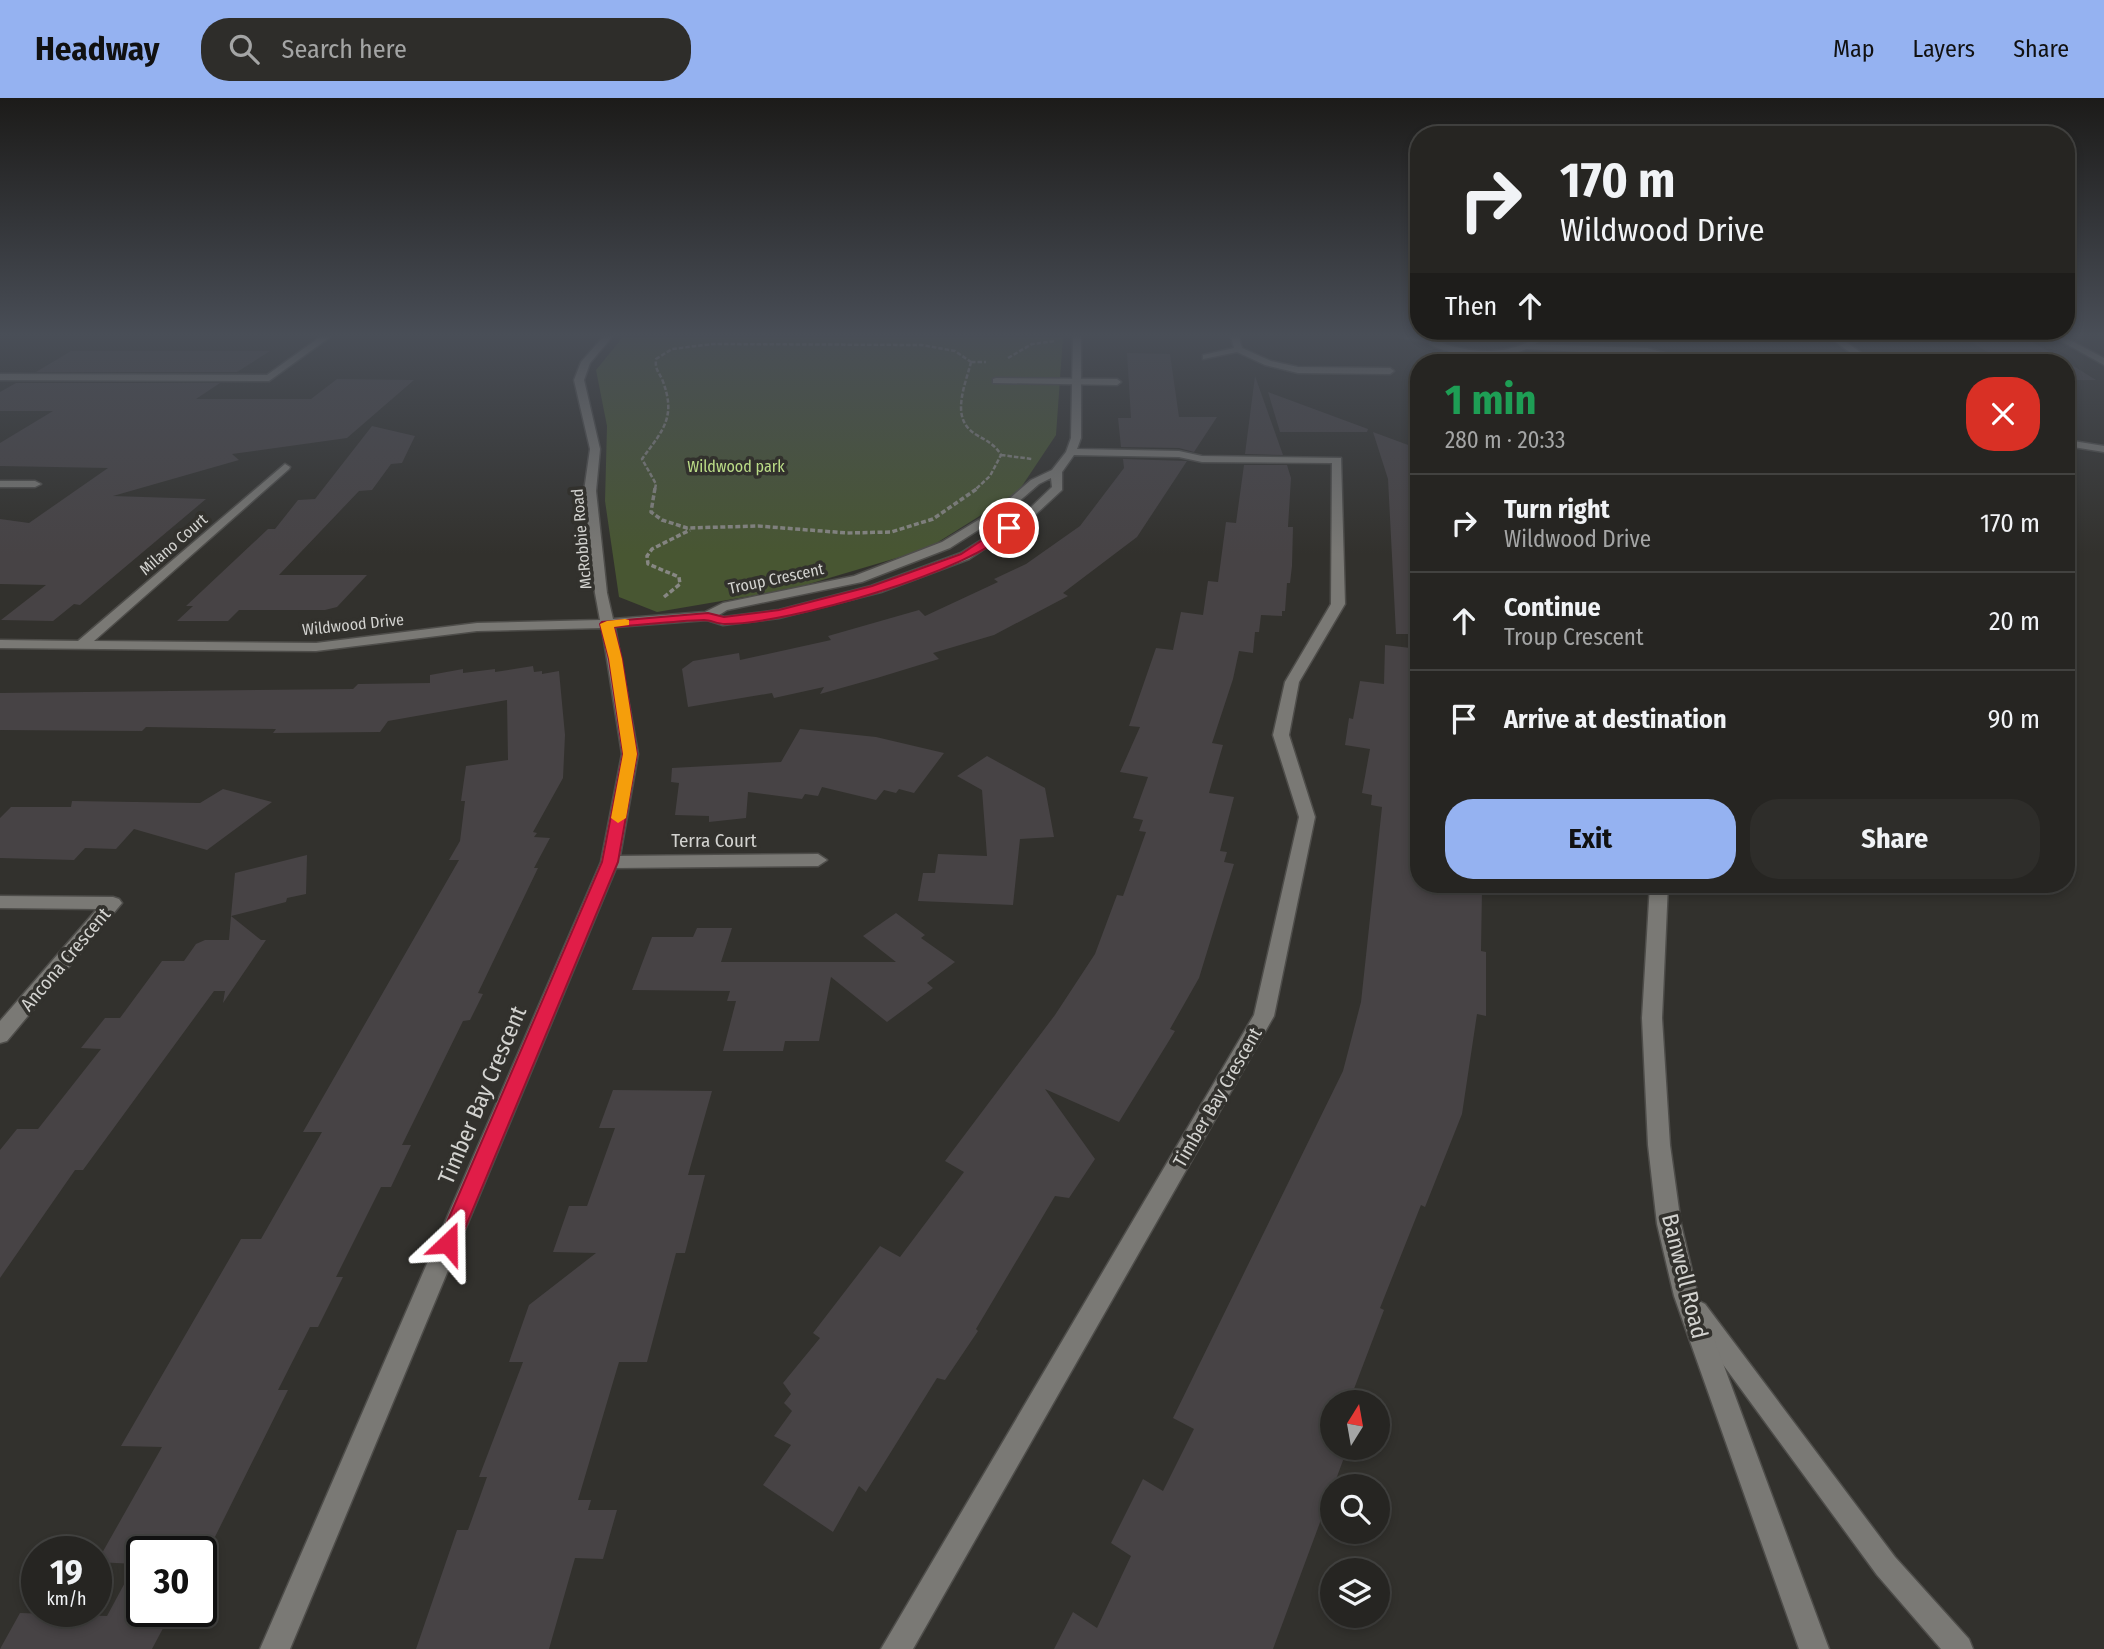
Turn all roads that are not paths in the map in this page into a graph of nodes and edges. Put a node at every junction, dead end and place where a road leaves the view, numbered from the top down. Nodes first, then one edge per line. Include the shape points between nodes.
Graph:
1 (586, 409) edge
2 (1077, 409) edge
3 (2075, 444) edge
4 (2104, 449) edge
5 (1071, 452) junction
6 (1202, 459) junction
7 (285, 467) dead end
8 (1059, 468) junction
9 (0, 484) edge
10 (35, 484) dead end
11 (708, 616) junction
12 (607, 624) junction
13 (0, 644) edge
14 (81, 645) junction
15 (818, 860) dead end
16 (610, 862) junction
17 (1658, 893) edge
18 (0, 902) edge
19 (0, 1035) edge
20 (1686, 1296) junction
21 (275, 1649) edge
22 (896, 1649) edge
23 (1814, 1649) edge
24 (1959, 1649) edge

1 - 12 street, McRobbie Road via 595,449 590,491
2 - 5 street, Troup Crescent
3 - 4 street
5 - 6 street, Timber Bay Crescent via 1179,454
5 - 8 street, Troup Crescent
6 - 8 street, Timber Bay Crescent via 1183,464
6 - 22 street, Timber Bay Crescent via 1337,460 1338,604 1292,682 1281,735 1307,817 1264,1016
7 - 14 street, Milano Court
8 - 11 street, Troup Crescent via 946,545 857,579 723,607
8 - 11 street, Troup Crescent via 1058,488 1031,513 965,556 876,589 779,614 723,621
9 - 10 street
11 - 12 street, Wildwood Drive
12 - 14 street, Wildwood Drive via 477,627 316,647
12 - 16 street, Timber Bay Crescent via 630,754
13 - 14 street, Wildwood Drive
15 - 16 street, Terra Court
16 - 21 street, Timber Bay Crescent
17 - 20 street, Banwell Road via 1652,1018 1659,1145 1669,1224
18 - 19 street, Ancona Crescent via 113,903
20 - 23 street, Banwell Road
20 - 24 lane via 1886,1566

